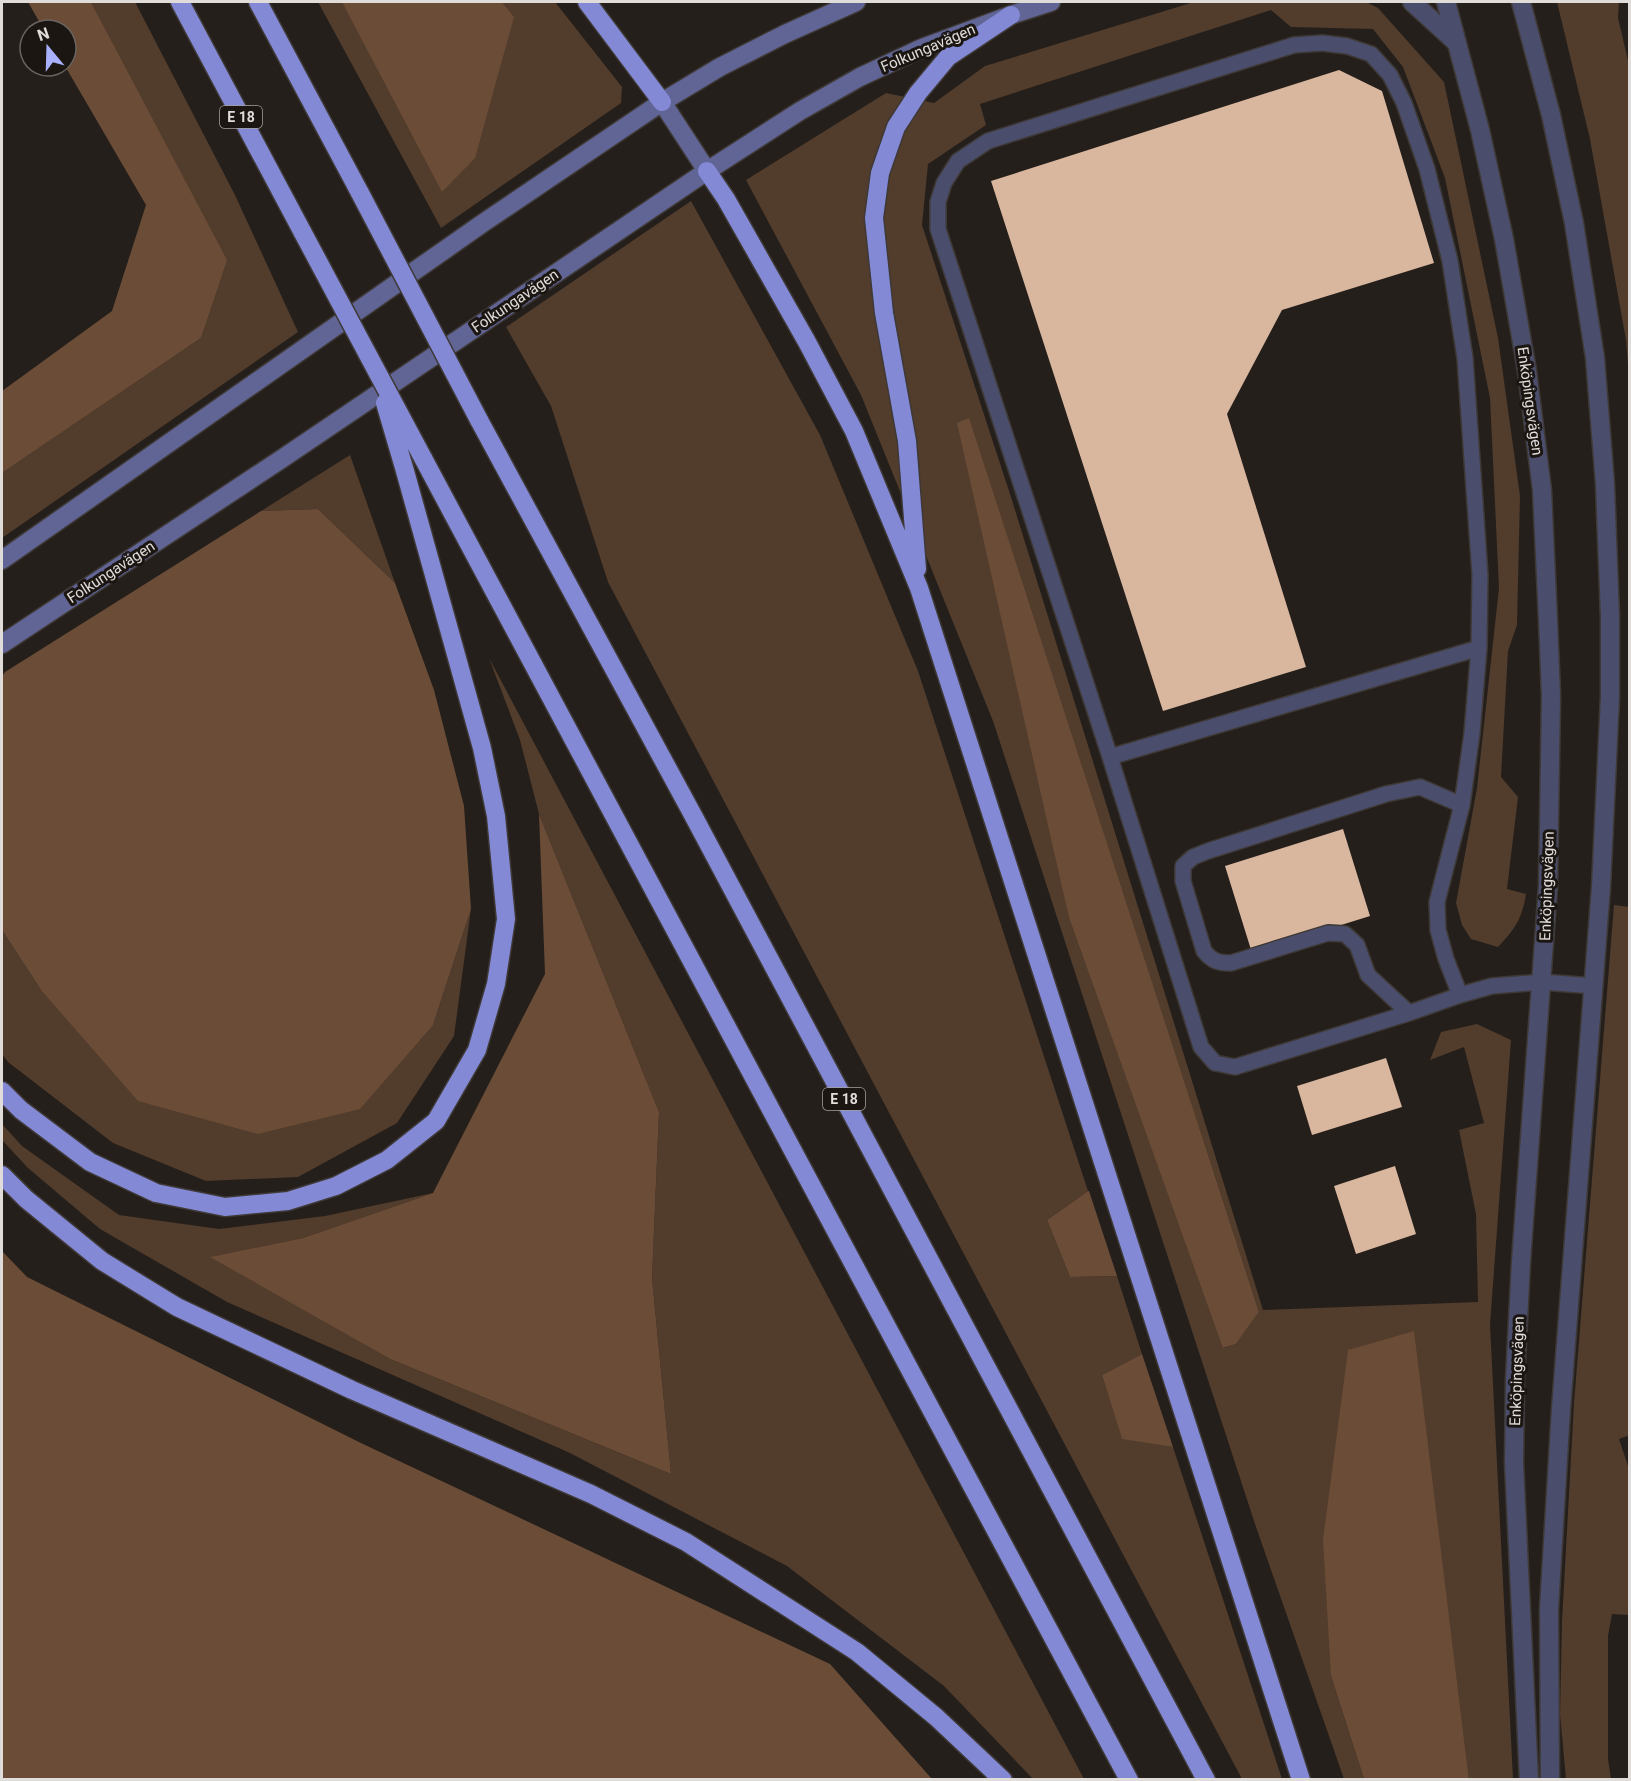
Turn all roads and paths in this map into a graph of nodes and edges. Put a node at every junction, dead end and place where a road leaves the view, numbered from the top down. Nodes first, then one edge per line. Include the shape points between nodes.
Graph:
1 (180, 2) edge
2 (258, 2) edge
3 (587, 2) edge
4 (856, 2) edge
5 (1051, 2) edge
6 (1412, 2) edge
7 (1446, 2) edge
8 (1521, 2) edge
9 (1011, 15) junction
10 (1457, 43) junction
11 (662, 102) junction
12 (707, 171) junction
13 (374, 367) junction
14 (2, 560) edge
15 (919, 588) junction
16 (2, 644) edge
17 (1479, 648) junction
18 (1110, 757) junction
19 (1462, 805) junction
20 (1542, 982) junction
21 (1594, 986) junction
22 (1460, 995) junction
23 (1409, 1013) junction
24 (2, 1091) edge
25 (2, 1174) edge
26 (1003, 1779) edge
27 (1129, 1779) edge
28 (1206, 1779) edge
29 (1301, 1779) edge
30 (1529, 1779) edge
31 (1550, 1779) edge

1 - 13 highway, E 18, bridge
2 - 28 highway, E 18, bridge
3 - 11 highway
4 - 11 main road via 784,34
5 - 9 main road, Folkungavägen
6 - 10 street
7 - 10 street, Enköpingsvägen
8 - 21 street via 1574,223 1600,415 1610,697
9 - 12 main road, Folkungavägen via 922,48 860,77
9 - 15 highway via 948,57 918,93 896,127 880,173 874,218 884,313 907,441
10 - 20 street, Enköpingsvägen via 1504,239 1542,490 1551,696
11 - 12 main road
11 - 14 main road
12 - 15 highway via 854,431
12 - 16 main road, Folkungavägen
13 - 24 highway, bridge via 482,748 496,816 506,919 496,984 477,1050 436,1120 387,1160 336,1186 288,1201 225,1207 156,1193 90,1162
13 - 27 highway, E 18, bridge
15 - 29 highway
17 - 18 lane
17 - 18 lane via 1480,575 1465,358 1450,261 1427,169 1404,103 1390,75 1371,54 1347,46 1294,45 988,141 958,161 938,202 938,229
17 - 19 lane
18 - 23 lane via 1201,1047 1215,1063 1235,1067
19 - 22 lane via 1437,902 1438,930
19 - 23 lane via 1420,787 1386,794 1208,851 1183,866 1183,881 1204,951 1210,959 1231,963 1328,933 1345,934 1357,945 1368,975
20 - 21 lane
20 - 22 lane via 1492,986
20 - 30 street, Enköpingsvägen via 1515,1379 1514,1442
21 - 31 street via 1549,1610
22 - 23 lane
25 - 26 highway via 26,1199 102,1261 177,1307 351,1390 591,1494 686,1542 857,1652

